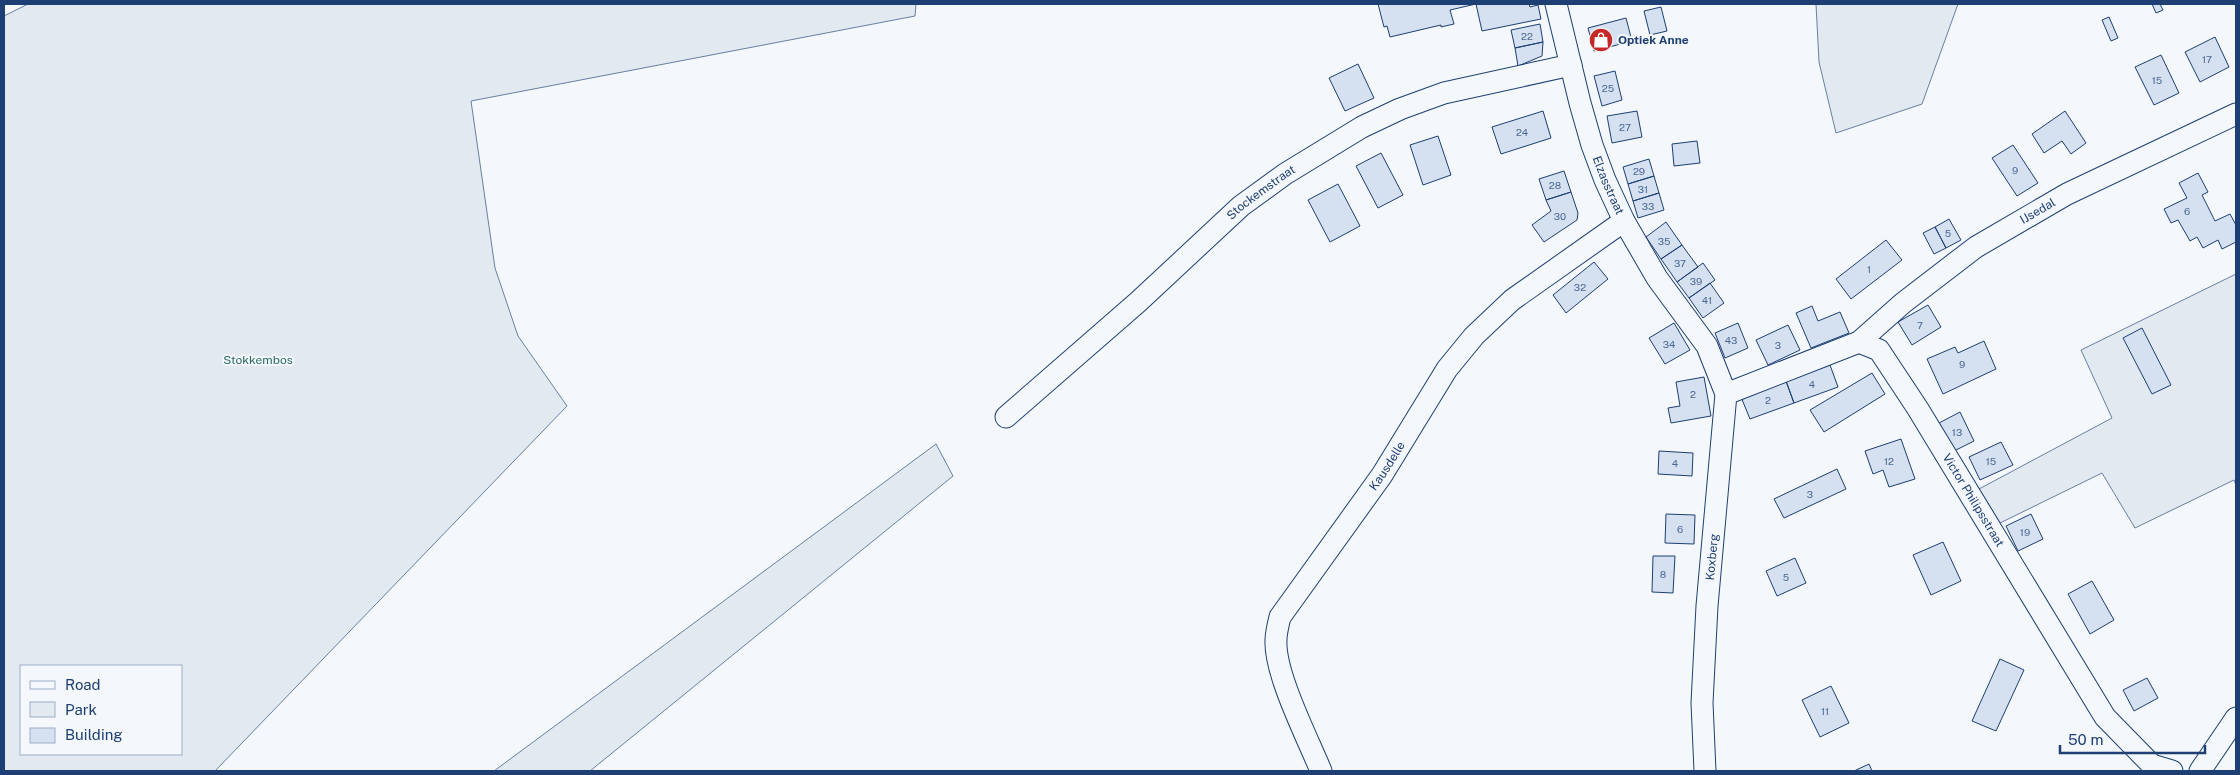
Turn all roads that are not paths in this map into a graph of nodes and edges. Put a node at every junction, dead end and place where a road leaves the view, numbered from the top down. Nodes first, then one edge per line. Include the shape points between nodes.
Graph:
1 (1556, 4) edge
2 (1571, 64) junction
3 (2236, 114) edge
4 (1624, 221) junction
5 (1860, 342) junction
6 (1707, 346) joint
7 (1726, 394) junction
8 (1006, 417) dead end
9 (2236, 718) edge
10 (1321, 771) edge
11 (1706, 771) edge
12 (2172, 771) edge
13 (2200, 771) edge

1 - 2 street, Elzasstraat
2 - 4 street, Elzasstraat via 1592,144
2 - 8 street, Stockemstraat via 1444,93 1400,109 1362,127 1285,174 1241,206 1138,302
3 - 5 street, IJsedal via 2067,194 1976,246 1903,303
4 - 6 street, Elzasstraat via 1657,278
4 - 10 street, Kausdelle via 1512,300 1474,336 1447,369 1382,475 1280,618 1277,656
5 - 7 street
5 - 12 street, Victor Philipsstraat via 1879,350 1918,408 2105,717 2152,765
6 - 7 street, Koxberg
7 - 11 street, Koxberg via 1707,606 1702,703
9 - 13 street

